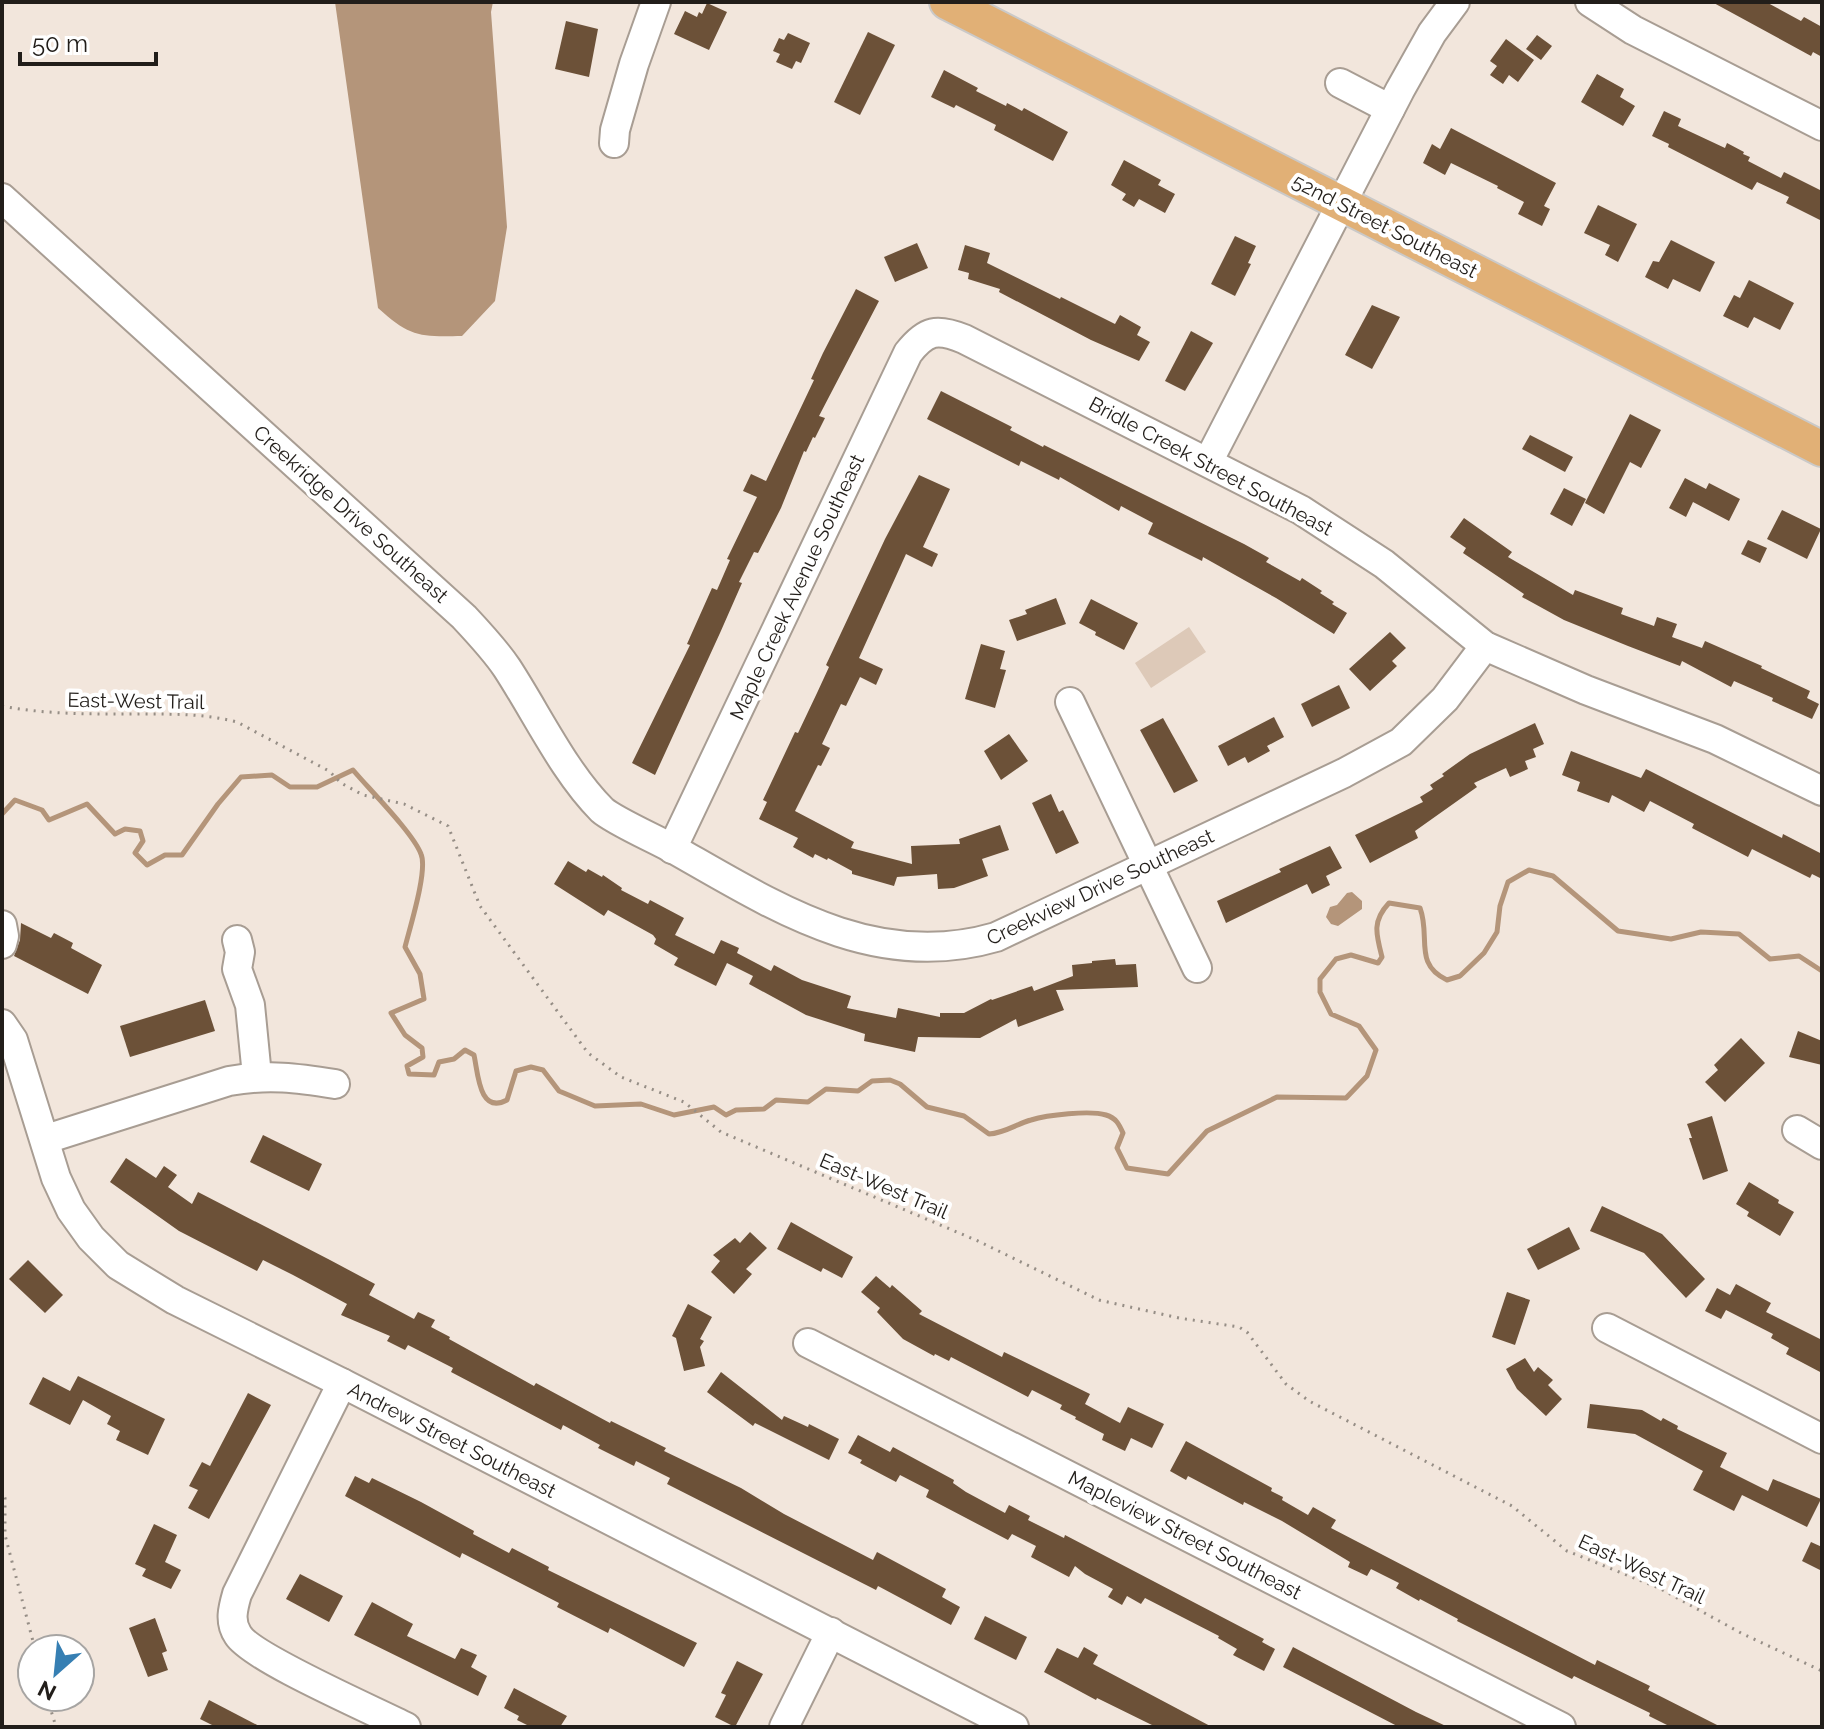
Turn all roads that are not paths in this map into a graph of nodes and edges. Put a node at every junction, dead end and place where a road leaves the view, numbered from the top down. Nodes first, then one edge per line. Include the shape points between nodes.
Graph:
1 (656, 2) edge
2 (947, 2) edge
3 (1455, 2) edge
4 (1590, 2) edge
5 (1340, 83) dead end
6 (1390, 109) junction
7 (1822, 126) edge
8 (614, 143) dead end
9 (2, 198) edge
10 (1343, 205) junction
11 (931, 333) joint
12 (1822, 449) edge
13 (1208, 462) junction
14 (1485, 646) junction
15 (1070, 702) dead end
16 (1822, 791) edge
17 (672, 849) junction
18 (1147, 866) junction
19 (2, 925) edge
20 (237, 940) dead end
21 (2, 944) edge
22 (1197, 968) dead end
23 (8, 1032) edge
24 (257, 1076) junction
25 (335, 1084) dead end
26 (1797, 1130) dead end
27 (46, 1139) junction
28 (1822, 1145) edge
29 (1607, 1328) dead end
30 (808, 1343) dead end
31 (342, 1383) junction
32 (1822, 1439) edge
33 (831, 1632) junction
34 (395, 1725) edge
35 (784, 1727) edge
36 (1014, 1727) edge
37 (1561, 1727) edge

1 - 8 street
2 - 10 main road, 52nd Street Southeast
3 - 6 street
4 - 7 street via 1633,30
5 - 6 street
6 - 10 street
9 - 17 street, Creekridge Drive Southeast via 464,617 505,665 604,811
10 - 12 main road, 52nd Street Southeast
10 - 13 street
11 - 13 street, Bridle Creek Street Southeast via 964,339
11 - 17 street, Maple Creek Avenue Southeast via 908,353
13 - 14 street, Bridle Creek Street Southeast via 1342,535
14 - 16 street, Bridle Creek Street Southeast via 1715,739
14 - 18 street, Creekview Drive Southeast via 1445,699 1401,742
15 - 18 street
17 - 18 street, Creekview Drive Southeast via 836,932 921,947 996,937
18 - 22 street
19 - 21 street
20 - 24 street via 237,969 250,1005
23 - 27 street, Andrew Street Southeast
24 - 25 street
24 - 27 street
26 - 28 street
27 - 31 street, Andrew Street Southeast via 71,1210 118,1265 188,1307
29 - 32 street
30 - 37 street, Mapleview Street Southeast
31 - 33 street, Andrew Street Southeast
31 - 34 street via 237,1594 231,1616 238,1637 261,1655
33 - 35 street
33 - 36 street, Andrew Street Southeast

